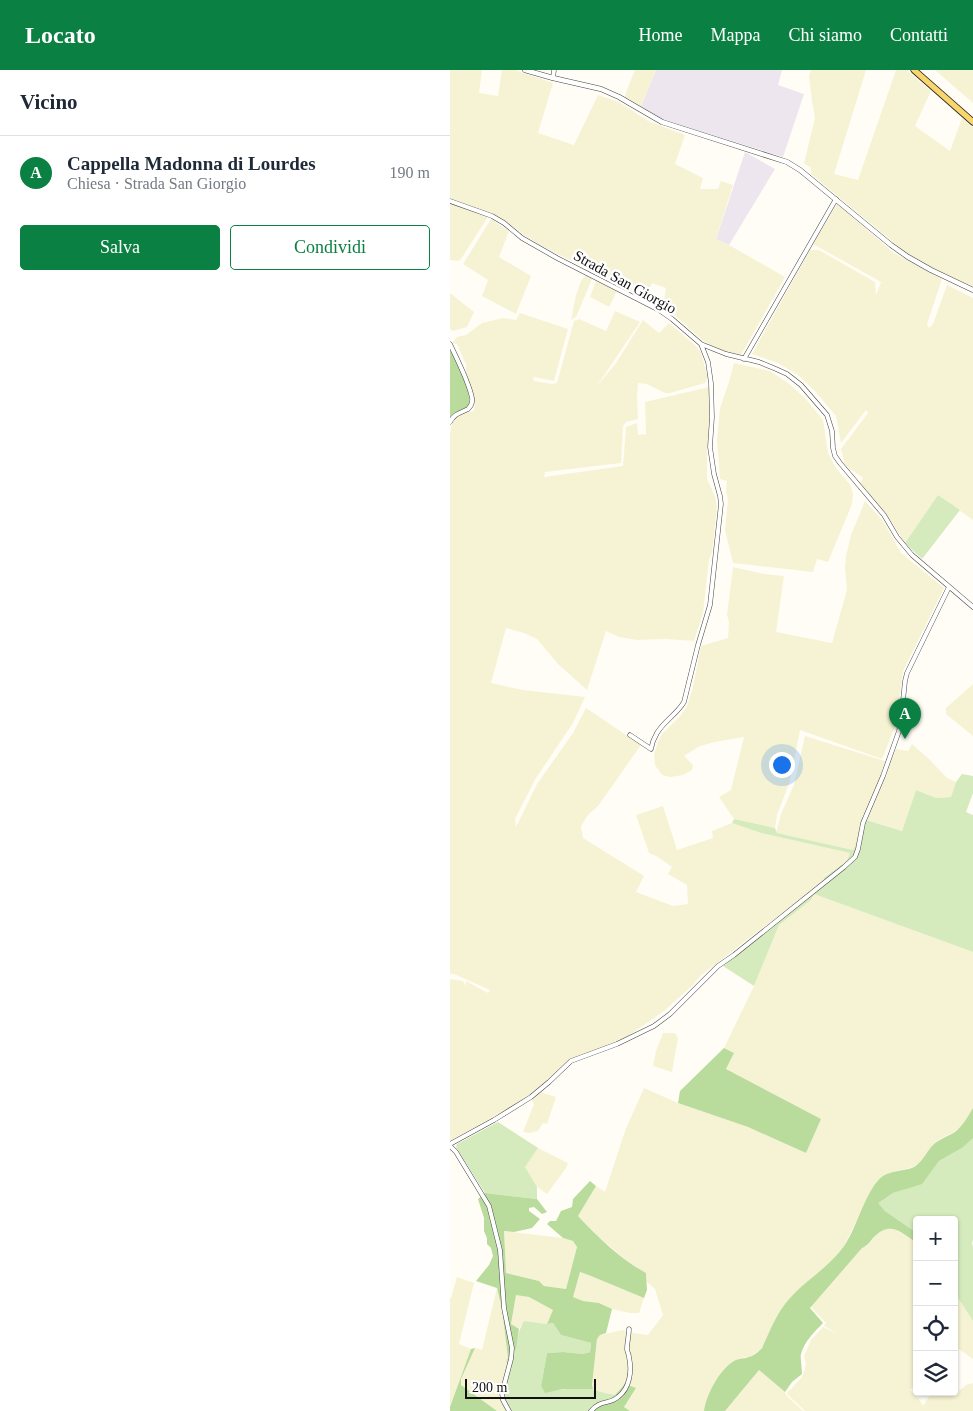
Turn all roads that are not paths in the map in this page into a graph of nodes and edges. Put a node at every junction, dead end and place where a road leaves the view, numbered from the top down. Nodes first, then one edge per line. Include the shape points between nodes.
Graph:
1 (525, 70) edge
2 (554, 70) edge
3 (914, 70) edge
4 (553, 78) junction
5 (973, 122) edge
6 (836, 199) junction
7 (450, 201) edge
8 (973, 290) edge
9 (450, 344) edge
10 (701, 344) junction
11 (742, 359) junction
12 (450, 422) edge
13 (950, 587) junction
14 (973, 607) edge
15 (630, 735) dead end
16 (651, 748) junction
17 (651, 755) dead end
18 (450, 1145) edge
19 (630, 1329) dead end
20 (509, 1411) edge
21 (591, 1411) edge

1 - 4 street
2 - 4 street
3 - 5 main road
4 - 6 street via 601,89 662,122 787,162
6 - 8 street via 908,257
6 - 11 street
7 - 10 street, Strada San Giorgio via 492,216 557,258 658,310
9 - 12 street via 472,403
10 - 11 street, Strada San Giorgio
10 - 16 street via 711,383 710,447 721,504 710,605 684,702 655,735
11 - 13 street, Strada San Giorgio via 759,362 787,374 817,402 831,423 833,448 840,463 884,515 904,546
13 - 14 street, Strada San Giorgio
13 - 18 street via 907,673 901,720 863,823 855,857 718,966 654,1026 571,1061 531,1097
15 - 16 street
16 - 17 street
18 - 20 street via 490,1206 498,1242 504,1308 512,1348 502,1394
19 - 21 street via 627,1343 629,1383 620,1396 596,1405

